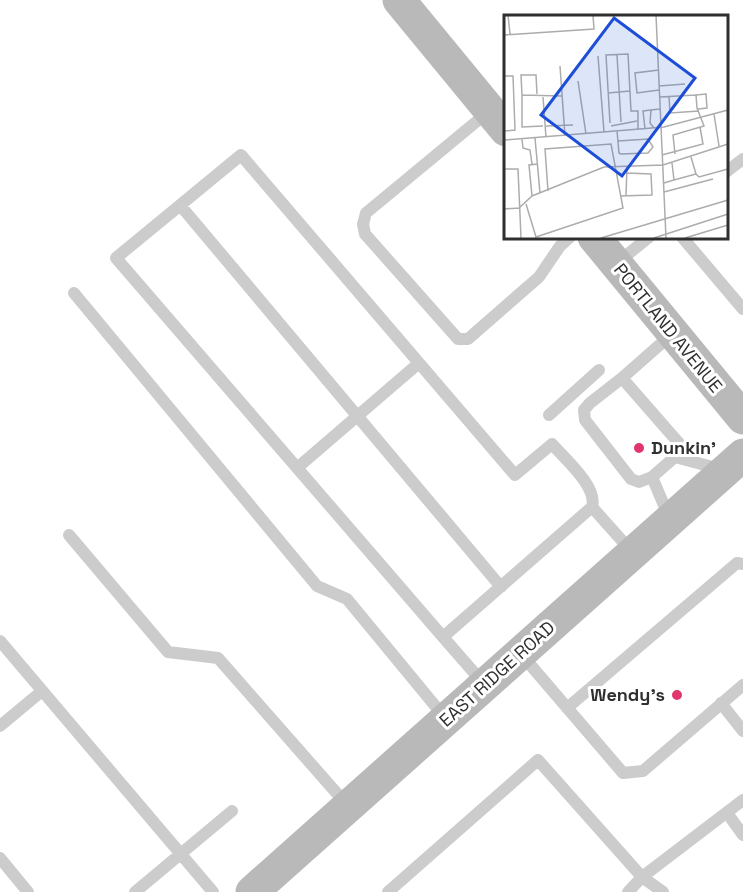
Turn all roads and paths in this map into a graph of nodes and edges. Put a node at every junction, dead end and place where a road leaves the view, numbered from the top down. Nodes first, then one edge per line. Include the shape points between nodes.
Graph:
1 (399, 0) edge
2 (498, 120) edge
3 (743, 159) edge
4 (728, 170) edge
5 (180, 205) junction
6 (569, 238) edge
7 (595, 238) edge
8 (648, 238) edge
9 (683, 238) edge
10 (616, 264) junction
11 (74, 293) dead end
12 (743, 309) edge
13 (673, 333) junction
14 (419, 363) junction
15 (599, 370) dead end
16 (622, 378) junction
17 (549, 415) dead end
18 (357, 416) junction
19 (743, 418) edge
20 (675, 457) junction
21 (735, 463) edge
22 (297, 468) junction
23 (652, 477) junction
24 (592, 507) junction
25 (671, 520) junction
26 (69, 536) dead end
27 (633, 553) junction
28 (743, 564) edge
29 (501, 587) junction
30 (443, 637) junction
31 (0, 641) edge
32 (520, 653) junction
33 (485, 685) junction
34 (743, 685) edge
35 (42, 691) junction
36 (721, 703) junction
37 (567, 708) junction
38 (446, 719) junction
39 (0, 726) edge
40 (743, 730) edge
41 (743, 800) edge
42 (349, 807) junction
43 (231, 811) dead end
44 (727, 813) junction
45 (743, 835) edge
46 (180, 854) junction
47 (0, 858) edge
48 (642, 877) junction
49 (28, 892) edge
50 (135, 892) edge
51 (213, 892) edge
52 (252, 892) edge
53 (388, 892) edge
54 (628, 892) edge
55 (663, 892) edge

1 - 2 main road
2 - 6 lane via 366,213 365,234 458,339 468,339 539,277
3 - 4 lane
5 - 14 lane via 241,155
5 - 18 lane
5 - 22 lane via 116,258
7 - 10 main road, PORTLAND AVENUE
8 - 10 lane
9 - 12 lane
10 - 13 main road, PORTLAND AVENUE
11 - 38 lane via 317,586 347,599
13 - 16 lane
13 - 19 main road, PORTLAND AVENUE
14 - 18 lane
14 - 24 lane via 515,475 552,444 590,489
15 - 17 lane
16 - 20 lane via 684,449
16 - 23 lane via 590,403 584,410 585,420 632,478 639,482
18 - 22 lane
18 - 29 lane
20 - 21 lane
20 - 23 lane
21 - 25 main road, EAST RIDGE ROAD
22 - 30 lane
23 - 25 lane
24 - 27 lane
24 - 29 lane
25 - 27 main road, EAST RIDGE ROAD
26 - 42 lane via 168,652 218,658
27 - 32 main road, EAST RIDGE ROAD
28 - 37 lane via 737,563
29 - 30 lane
30 - 33 lane
31 - 35 lane
32 - 33 main road, EAST RIDGE ROAD
32 - 37 lane
33 - 38 main road, EAST RIDGE ROAD
34 - 36 lane
35 - 39 lane
35 - 46 lane
36 - 37 lane via 643,771 623,773
36 - 40 lane
38 - 42 main road, EAST RIDGE ROAD
41 - 44 lane
42 - 52 main road, EAST RIDGE ROAD
43 - 46 lane
44 - 45 lane
44 - 48 lane
46 - 50 lane
46 - 51 lane
47 - 49 lane
48 - 53 lane via 538,760
48 - 54 lane
48 - 55 lane

